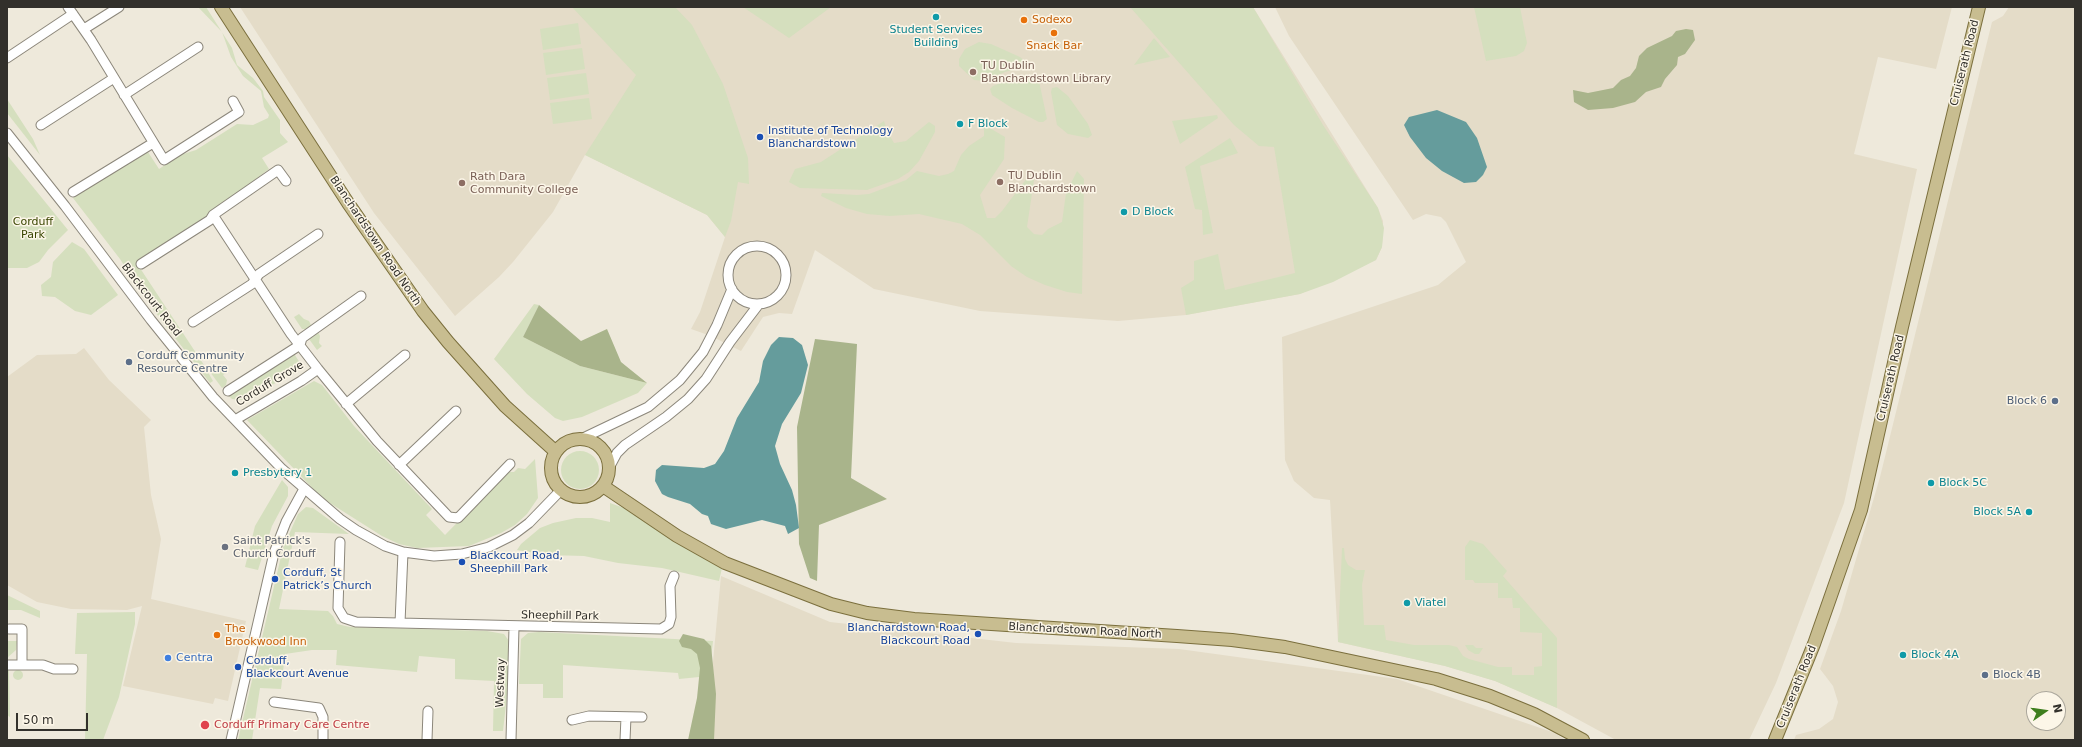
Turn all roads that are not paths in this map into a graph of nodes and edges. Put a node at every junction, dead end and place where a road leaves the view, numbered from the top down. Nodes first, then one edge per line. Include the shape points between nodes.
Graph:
1 (119, 7) edge
2 (221, 7) edge
3 (1979, 7) edge
4 (71, 10) edge
5 (84, 29) junction
6 (198, 47) dead end
7 (7, 58) edge
8 (114, 78) junction
9 (124, 95) junction
10 (233, 101) dead end
11 (41, 125) dead end
12 (7, 133) edge
13 (153, 143) junction
14 (286, 181) dead end
15 (73, 192) dead end
16 (213, 215) junction
17 (318, 234) dead end
18 (141, 264) dead end
19 (256, 280) junction
20 (732, 289) junction
21 (361, 296) dead end
22 (759, 304) junction
23 (193, 322) dead end
24 (300, 345) junction
25 (405, 355) dead end
26 (318, 369) junction
27 (228, 390) dead end
28 (346, 404) junction
29 (456, 411) dead end
30 (234, 420) junction
31 (581, 439) junction
32 (556, 452) junction
33 (510, 464) dead end
34 (399, 465) junction
35 (609, 468) junction
36 (603, 486) junction
37 (304, 489) junction
38 (561, 490) junction
39 (340, 542) dead end
40 (403, 552) junction
41 (674, 576) dead end
42 (400, 623) junction
43 (514, 627) junction
44 (9, 629) dead end
45 (7, 665) edge
46 (22, 665) junction
47 (72, 669) dead end
48 (274, 702) dead end
49 (428, 711) dead end
50 (626, 717) junction
51 (642, 717) dead end
52 (572, 720) dead end
53 (231, 740) edge
54 (323, 740) edge
55 (427, 740) edge
56 (511, 740) edge
57 (625, 740) edge
58 (1583, 740) edge
59 (1775, 740) edge

1 - 5 street
2 - 32 main road, Blanchardstown Road North via 348,203 423,311 505,406
3 - 59 main road, Cruiserath Road via 1861,510 1814,644
4 - 5 street
4 - 7 street
5 - 8 street
6 - 9 street
8 - 9 street
8 - 11 street
9 - 13 street
10 - 13 street via 239,112 164,160
12 - 30 street, Blackcourt Road via 151,320
13 - 15 street
14 - 16 street via 278,170
16 - 18 street via 210,220
16 - 19 street, Corduff Grove
17 - 19 street via 259,274
19 - 23 street
19 - 24 street, Corduff Grove
20 - 22 street via 741,299
20 - 22 street via 728,274 735,256 750,246 769,248 782,259 786,276 780,293 774,299
20 - 31 street via 718,324 702,352 680,380 648,407
21 - 24 street, Corduff Grove via 302,338
22 - 35 street via 706,379 688,399 625,444
24 - 26 street, Corduff Grove
24 - 27 street, Corduff Grove
25 - 28 street
26 - 28 street, Corduff Grove
26 - 30 street, Corduff Grove
28 - 34 street, Corduff Grove
29 - 34 street
30 - 37 street, Blackcourt Road
31 - 32 main road via 567,443
31 - 35 main road via 597,445 606,455
32 - 38 main road via 552,461 552,471 554,481
33 - 34 street, Corduff Grove via 458,518 449,517
35 - 36 main road
36 - 38 main road via 587,496 577,497
36 - 58 main road, Blanchardstown Road North via 677,536 725,562 781,586 867,614 914,620 1185,636 1285,648 1456,685 1534,714
37 - 40 street, Blackcourt Road via 356,530 385,546
37 - 53 street via 286,522 274,553
38 - 40 street, Blackcourt Road via 522,529 489,547 445,556
39 - 42 street, Sheephill Park via 338,605 341,614 356,622
40 - 42 street
41 - 43 street, Sheephill Park via 670,586 671,617 669,624 661,629
42 - 43 street, Sheephill Park
43 - 56 street, Westway
44 - 46 street via 22,629
45 - 46 street
46 - 47 street
48 - 54 street via 319,708 323,717
49 - 55 street
50 - 51 street
50 - 52 street via 589,716
50 - 57 street

